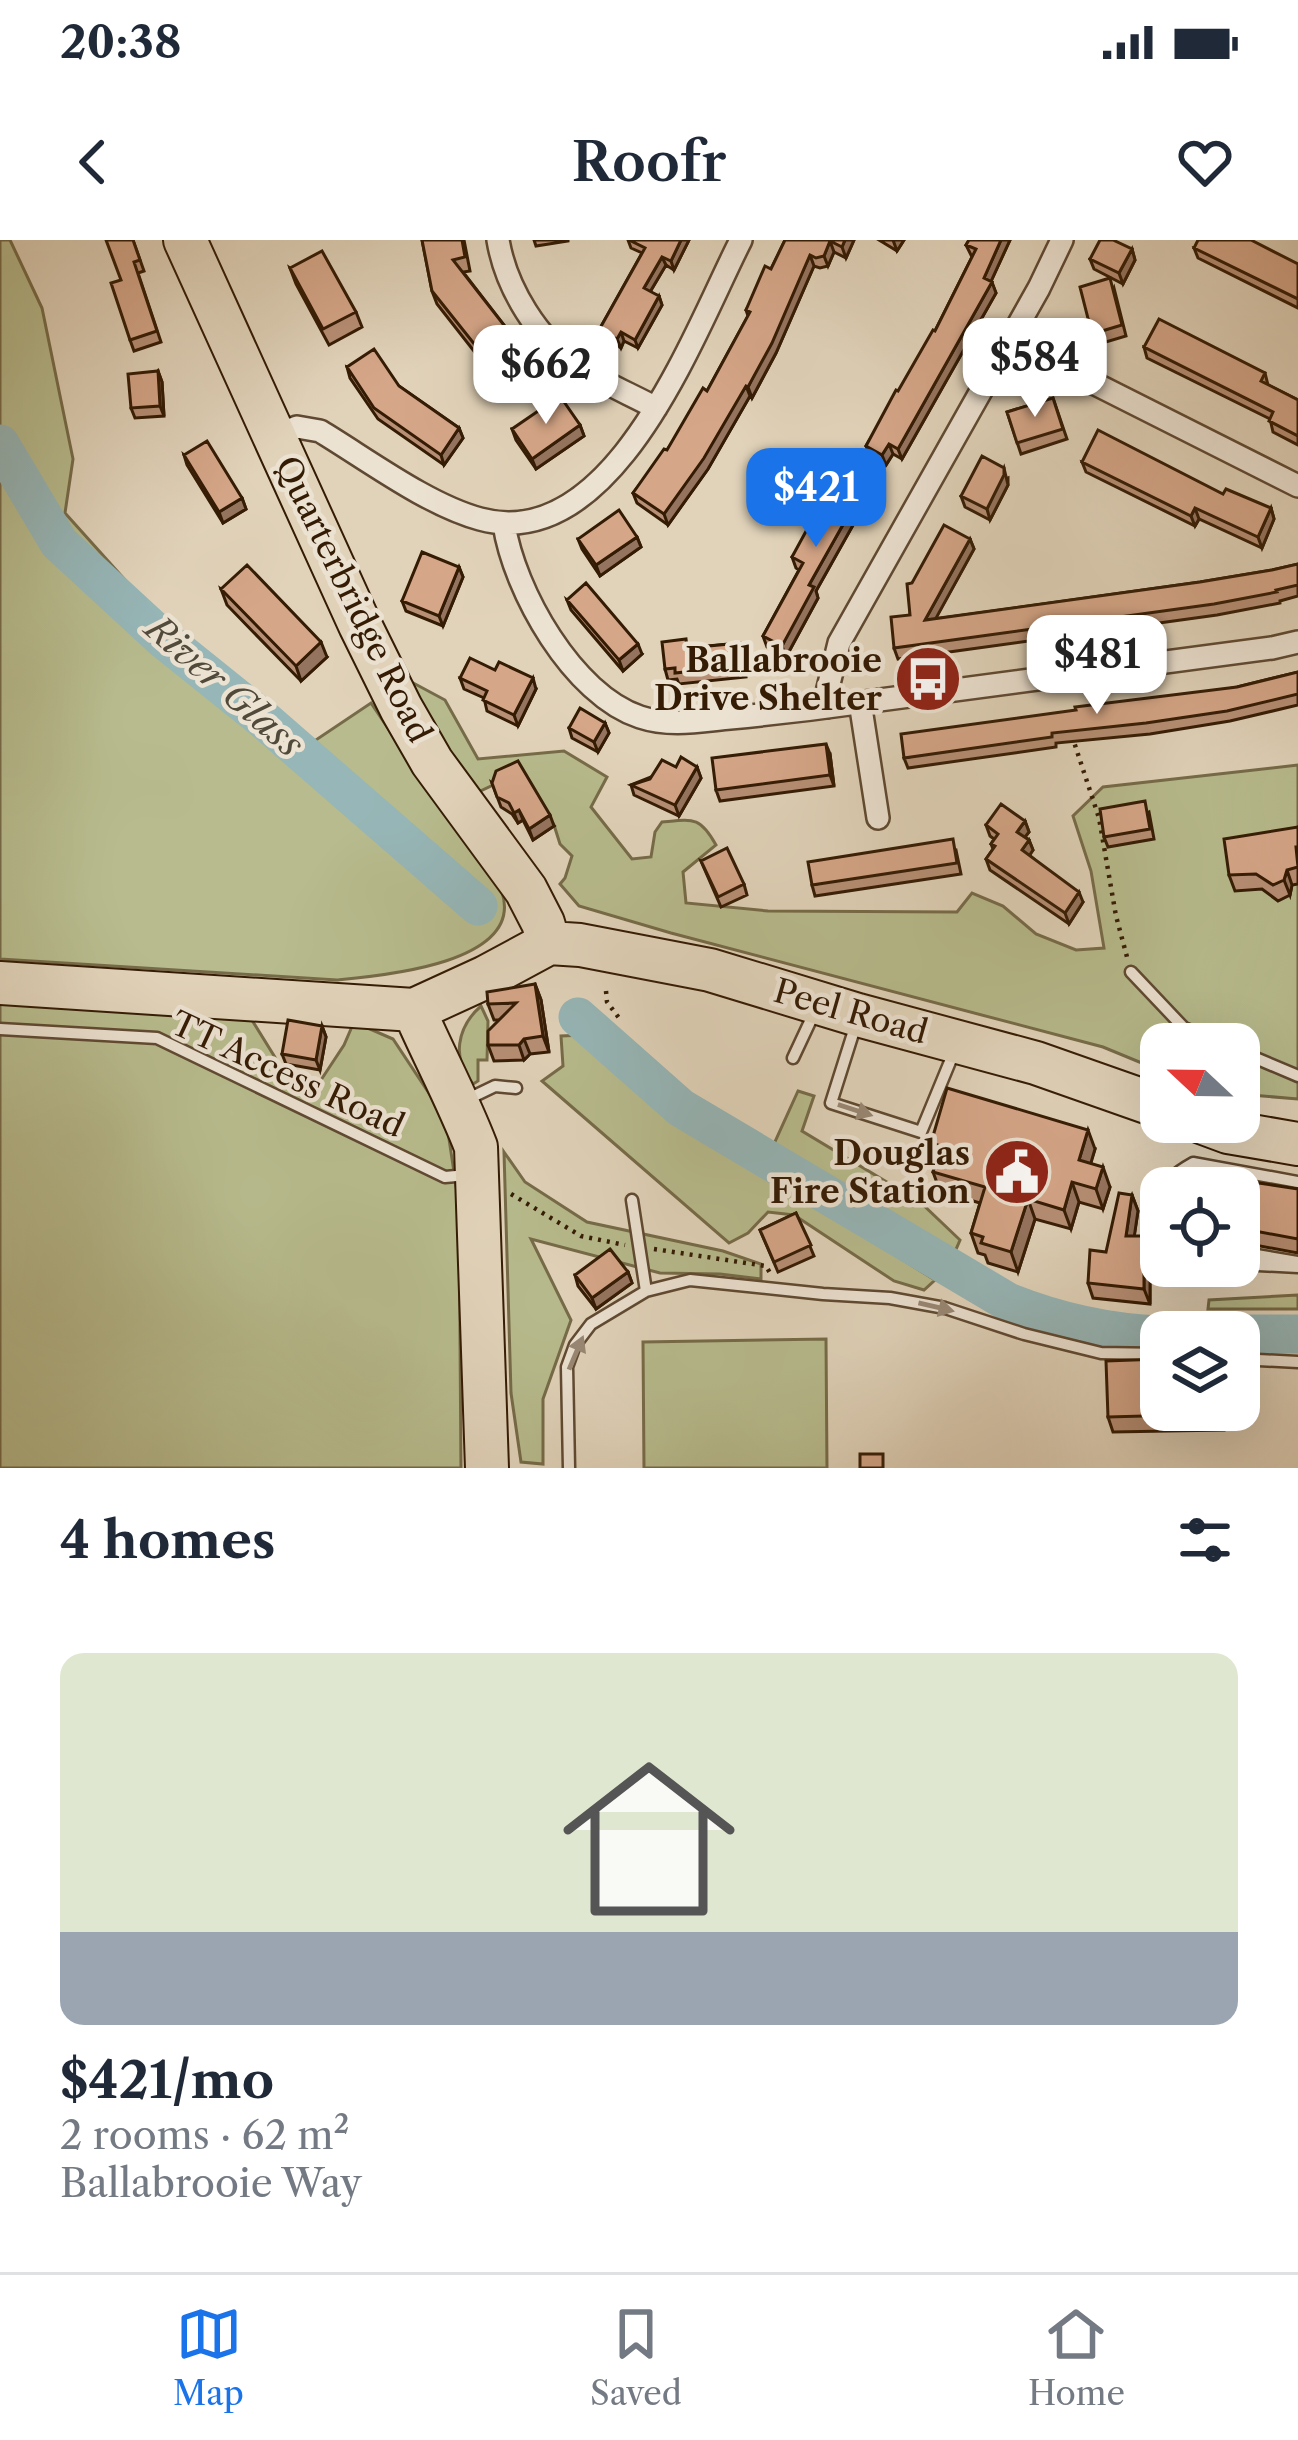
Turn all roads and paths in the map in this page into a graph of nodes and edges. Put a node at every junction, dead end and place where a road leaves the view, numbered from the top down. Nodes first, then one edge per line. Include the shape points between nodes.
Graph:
1 (185, 240) edge
2 (498, 240) edge
3 (741, 240) edge
4 (1062, 240) edge
5 (1010, 340) junction
6 (656, 408) junction
7 (276, 435) junction
8 (1298, 486) edge
9 (504, 524) junction
10 (1298, 642) edge
11 (1066, 676) junction
12 (860, 703) junction
13 (828, 707) junction
14 (878, 818) dead end
15 (543, 947) junction
16 (1131, 972) joint
17 (0, 983) edge
18 (606, 991) dead end
19 (839, 1009) junction
20 (414, 1010) junction
21 (619, 1018) dead end
22 (1179, 1023) edge
23 (0, 1029) edge
24 (958, 1042) junction
25 (793, 1058) dead end
26 (1260, 1060) edge
27 (1298, 1076) edge
28 (516, 1088) dead end
29 (1140, 1099) edge
30 (460, 1103) junction
31 (1260, 1137) edge
32 (1213, 1143) edge
33 (1298, 1144) edge
34 (476, 1175) junction
35 (1260, 1183) edge
36 (1298, 1186) edge
37 (632, 1199) dead end
38 (1260, 1257) edge
39 (1260, 1264) edge
40 (1298, 1265) edge
41 (646, 1291) junction
42 (1140, 1354) edge
43 (1260, 1360) edge
44 (1298, 1362) edge
45 (487, 1468) edge
46 (569, 1468) edge

1 - 7 highway, Quarterbridge Road
2 - 6 street via 524,308 546,337 576,365
3 - 6 street
4 - 5 street
5 - 8 street
5 - 13 street via 839,643
6 - 9 street via 619,463 584,495
7 - 9 street via 297,427 320,431 448,507
7 - 15 highway, Quarterbridge Road via 401,708 526,890 543,923
9 - 13 street via 535,610 566,659 635,716 680,724
10 - 11 street
11 - 12 street
11 - 16 path via 1073,741 1099,818
12 - 13 street
12 - 14 street
15 - 19 highway, Peel Road via 669,961
15 - 20 highway
16 - 22 lane
17 - 20 highway
18 - 21 path
19 - 24 highway, Peel Road
19 -> 24 lane via 831,1102 921,1132
19 - 25 lane
20 - 30 highway
23 - 34 lane, TT Access Road via 157,1039 445,1177
24 - 29 highway, Peel Road
26 - 27 lane
28 - 30 lane via 495,1086
30 - 34 highway
31 - 33 highway
32 - 36 lane
34 - 45 highway
35 - 36 lane
37 - 41 lane
38 - 40 lane
39 - 40 lane
41 -> 42 lane via 690,1280 890,1298 1101,1353
46 -> 41 lane via 567,1367 575,1346 591,1324
43 - 44 lane

